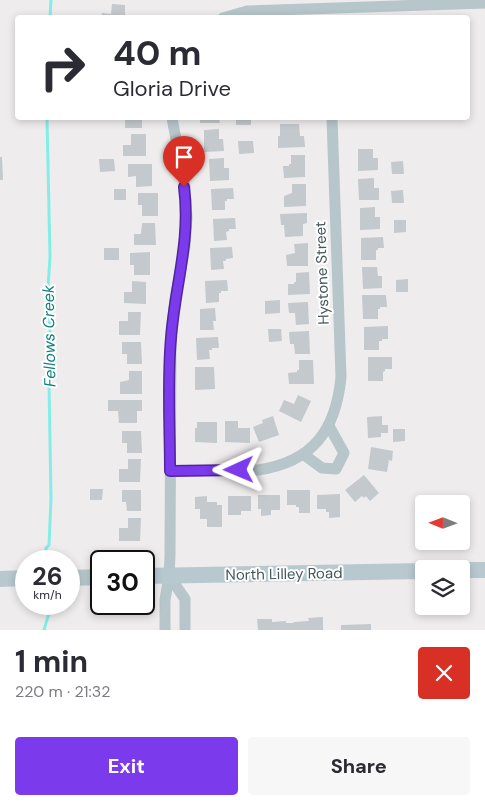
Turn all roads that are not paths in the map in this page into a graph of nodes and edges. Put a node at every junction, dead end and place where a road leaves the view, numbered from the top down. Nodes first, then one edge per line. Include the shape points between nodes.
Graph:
1 (485, 3) edge
2 (328, 13) edge
3 (232, 15) edge
4 (172, 120) edge
5 (332, 120) edge
6 (328, 426) junction
7 (303, 454) junction
8 (170, 471) junction
9 (470, 570) edge
10 (485, 570) edge
11 (415, 571) edge
12 (155, 576) edge
13 (169, 576) junction
14 (15, 578) edge
15 (0, 579) edge
16 (165, 630) edge
17 (185, 630) edge

1 - 2 street
2 - 3 street via 247,10
4 - 8 street via 187,218 170,339
5 - 6 street, Hystone Street via 341,377 339,397
6 - 7 street, Hystone Street
6 - 7 street via 344,452 336,468 322,468
7 - 8 street, Hystone Street via 272,468 258,470
8 - 13 street
9 - 10 street
11 - 13 street, North Lilley Road
12 - 13 street, North Lilley Road
13 - 16 street
13 - 17 street via 184,599
14 - 15 street

